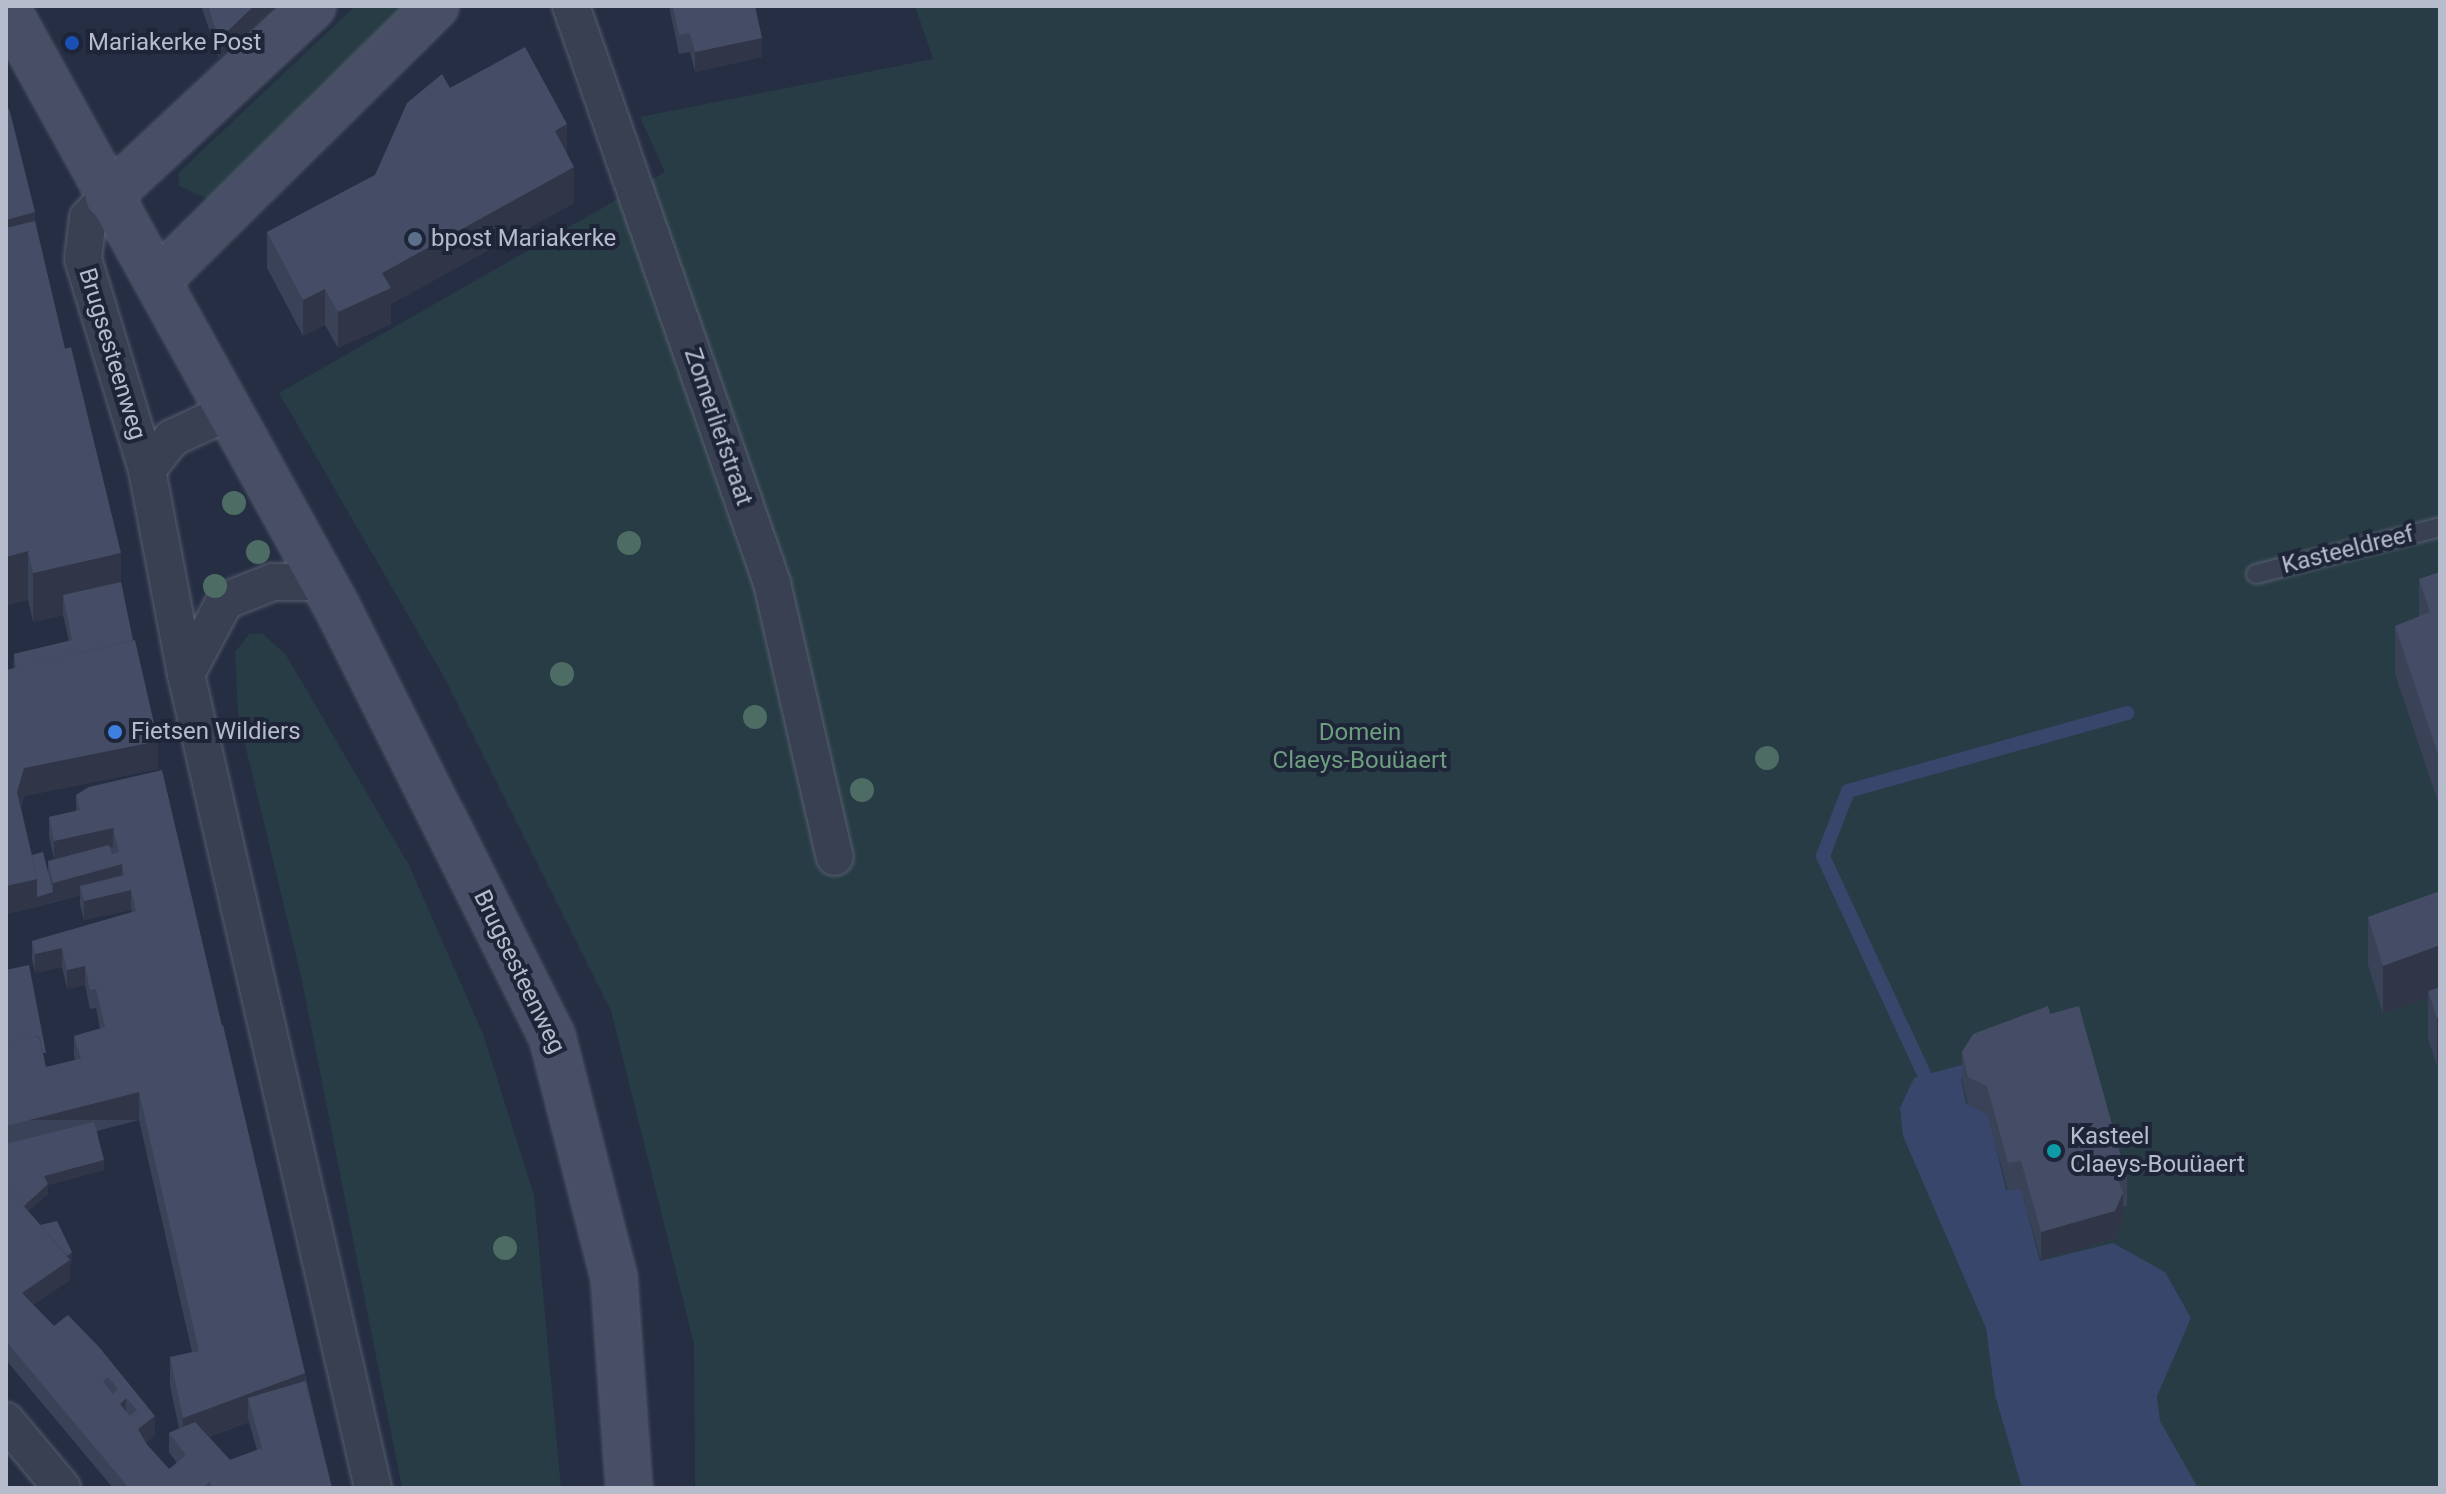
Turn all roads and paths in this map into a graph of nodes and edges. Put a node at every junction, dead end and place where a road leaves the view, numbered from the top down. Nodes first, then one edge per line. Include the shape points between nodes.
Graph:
1 (313, 6) edge
2 (436, 6) edge
3 (571, 6) edge
4 (6, 7) edge
5 (108, 197) junction
6 (158, 280) junction
7 (228, 412) junction
8 (147, 470) junction
9 (2440, 527) edge
10 (2256, 574) dead end
11 (323, 582) junction
12 (186, 674) junction
13 (835, 857) dead end
14 (6, 1421) edge
15 (62, 1488) edge
16 (373, 1488) edge
17 (629, 1488) edge

1 - 5 street
2 - 6 street
3 - 13 street, Zomerliefstraat via 772,583
4 - 5 street, Brugsesteenweg
5 - 6 street, Brugsesteenweg
5 - 8 street, Brugsesteenweg via 88,218 83,259
6 - 7 street, Brugsesteenweg
7 - 8 street, Brugsesteenweg via 172,438
7 - 11 street, Brugsesteenweg
8 - 12 street, Brugsesteenweg
9 - 10 lane, Kasteeldreef
11 - 12 street via 273,582 225,601
11 - 17 street, Brugsesteenweg via 563,1064 614,1277
12 - 16 street, Brugsesteenweg
14 - 15 street

